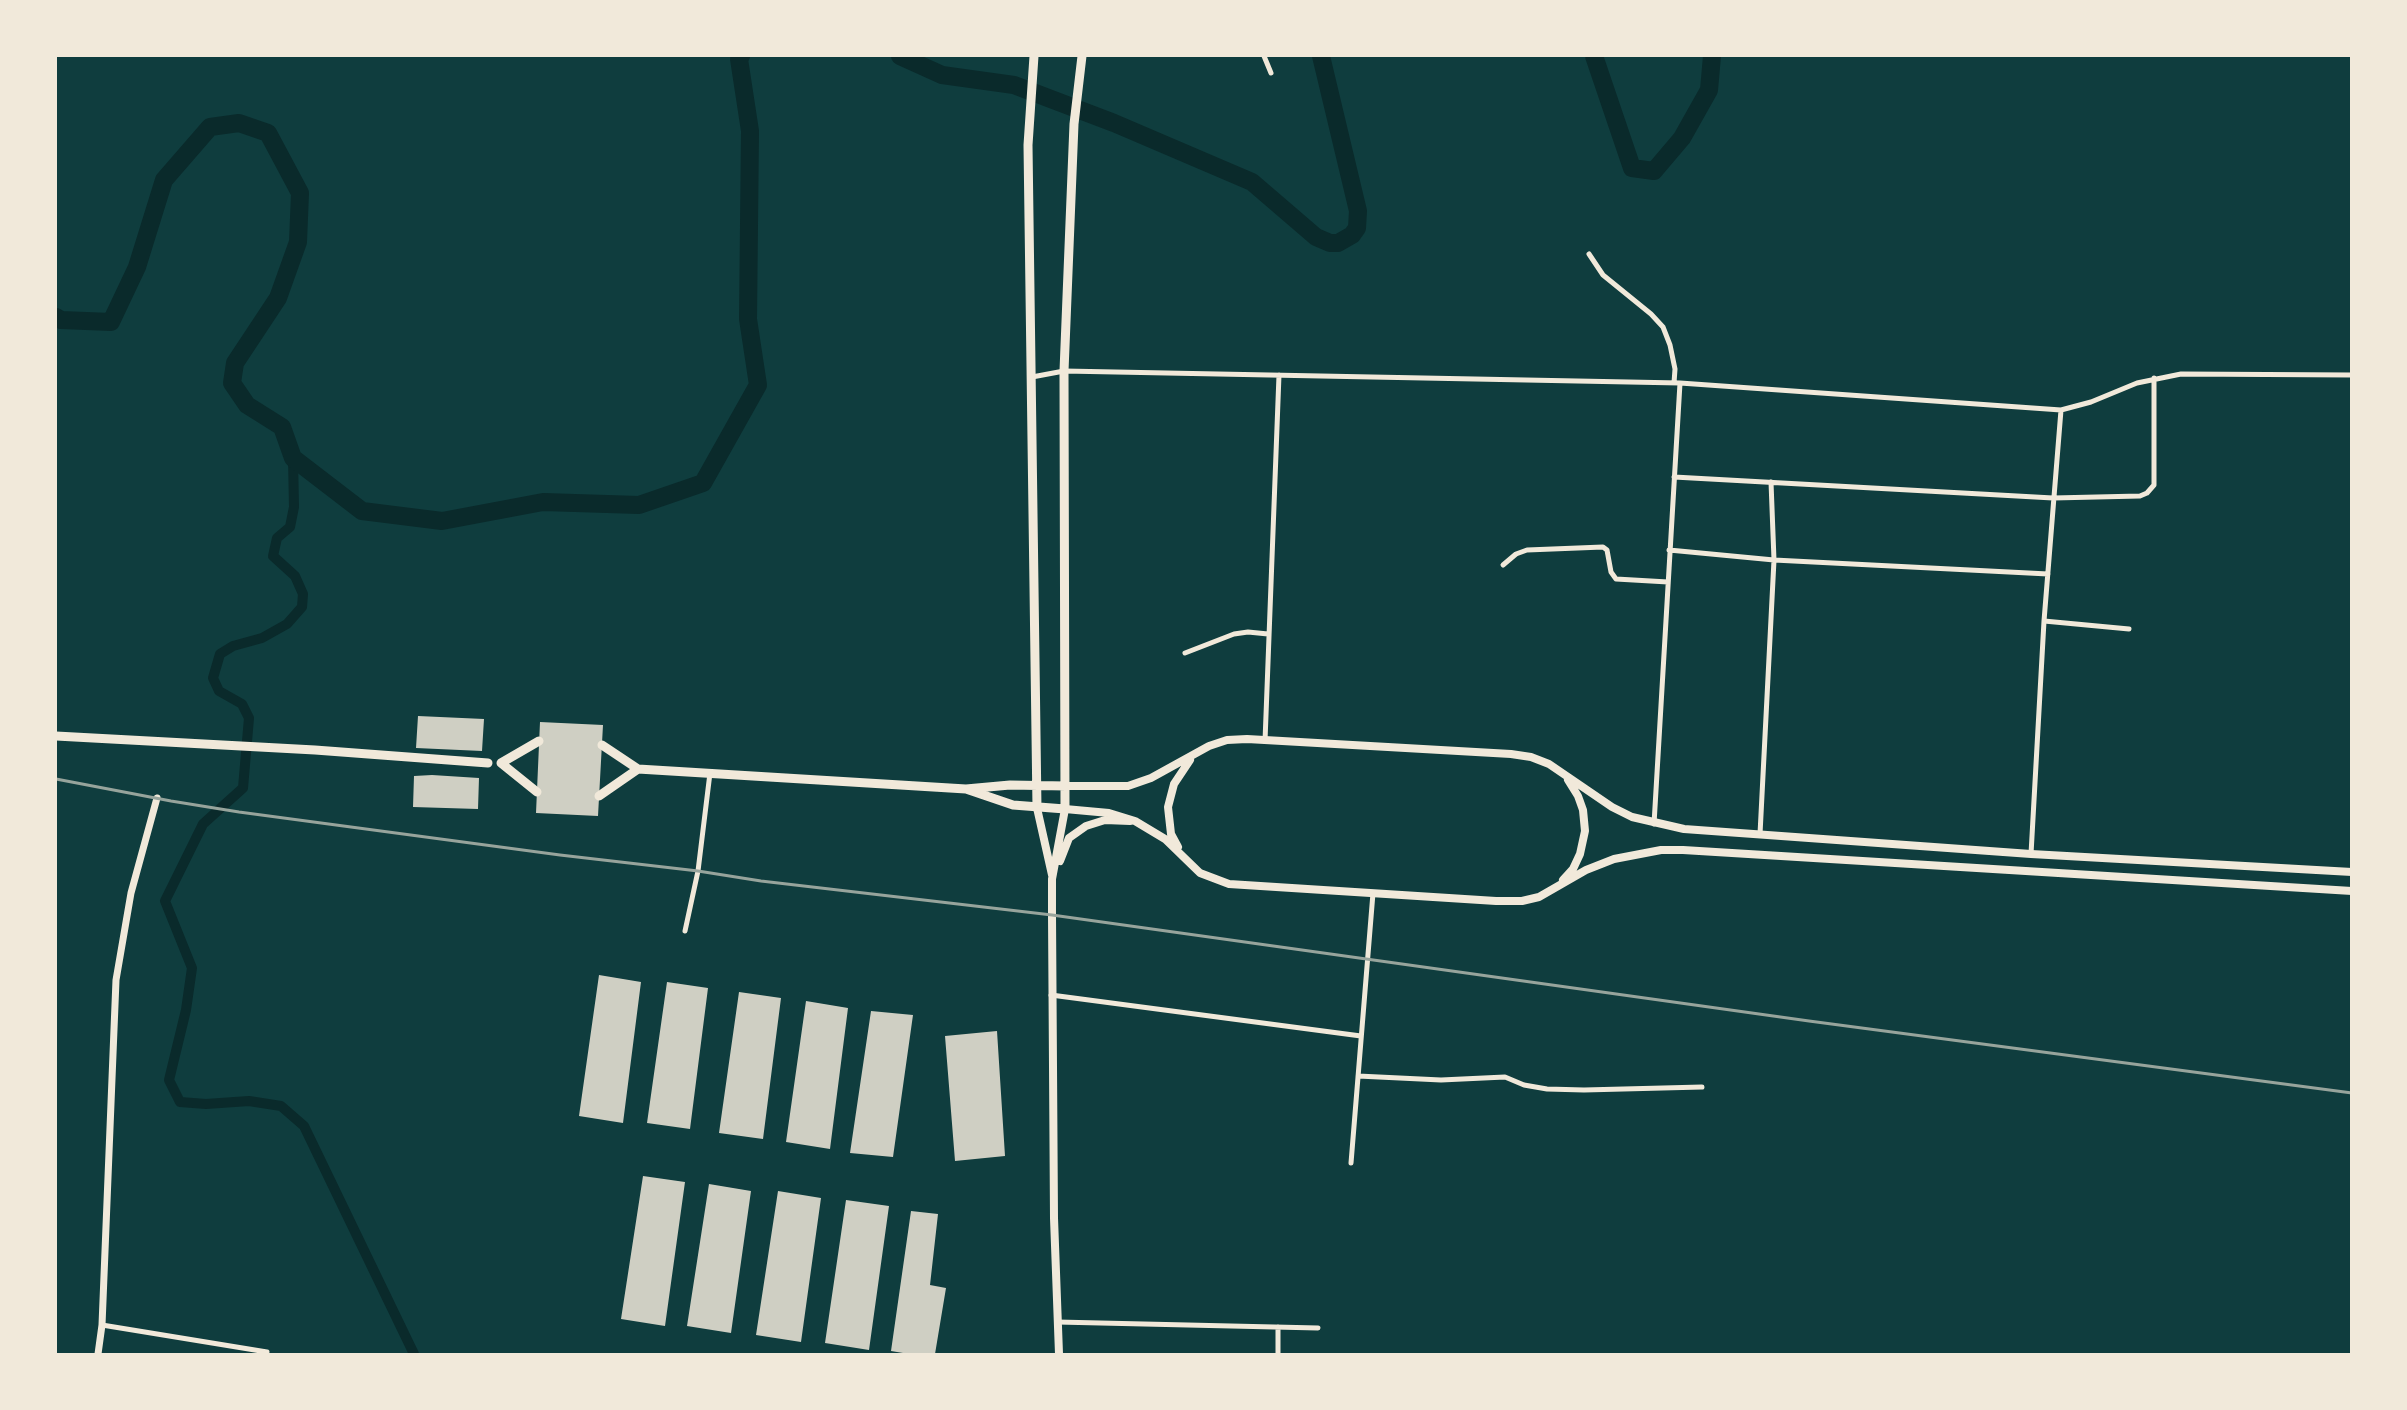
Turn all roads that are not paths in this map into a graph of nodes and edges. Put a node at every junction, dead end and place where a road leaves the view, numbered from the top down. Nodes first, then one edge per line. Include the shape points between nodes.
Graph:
1 (1034, 56) edge
2 (1082, 56) edge
3 (1264, 56) edge
4 (1271, 73) dead end
5 (1589, 254) dead end
6 (1064, 371) junction
7 (1279, 375) junction
8 (2352, 375) edge
9 (1032, 377) junction
10 (2154, 378) junction
11 (1677, 383) junction
12 (2061, 410) junction
13 (1674, 477) junction
14 (1772, 482) junction
15 (2053, 498) junction
16 (1669, 550) junction
17 (1774, 560) junction
18 (1503, 565) dead end
19 (2048, 574) junction
20 (1668, 582) junction
21 (2044, 621) junction
22 (2129, 629) dead end
23 (1268, 634) junction
24 (1185, 653) dead end
25 (56, 736) edge
26 (539, 741) dead end
27 (1265, 741) junction
28 (602, 745) dead end
29 (1196, 754) junction
30 (488, 763) dead end
31 (638, 769) junction
32 (1557, 769) junction
33 (710, 773) junction
34 (1036, 786) junction
35 (1066, 786) junction
36 (966, 789) junction
37 (537, 792) dead end
38 (599, 796) dead end
39 (157, 798) dead end
40 (1037, 808) junction
41 (1065, 809) junction
42 (1135, 821) junction
43 (1654, 824) junction
44 (1760, 834) junction
45 (1181, 853) junction
46 (2031, 854) junction
47 (2352, 872) edge
48 (1053, 879) junction
49 (1558, 885) junction
50 (2352, 891) edge
51 (1373, 893) junction
52 (685, 930) dead end
53 (1051, 995) junction
54 (1361, 1036) junction
55 (1358, 1076) junction
56 (1702, 1087) dead end
57 (1351, 1163) dead end
58 (1058, 1322) junction
59 (102, 1325) junction
60 (1278, 1327) junction
61 (1318, 1328) dead end
62 (98, 1354) edge
63 (266, 1354) edge
64 (1059, 1354) edge
65 (1278, 1354) edge

1 - 9 highway via 1028,145
2 - 6 highway via 1073,158
3 - 4 street
5 - 11 street via 1603,275 1664,327
6 - 7 street
6 - 9 street
6 - 35 highway
7 - 11 street
7 - 23 street
8 - 10 street via 2181,374
9 - 34 highway
10 - 12 street
10 - 15 street via 2152,489 2139,496
11 - 12 street
11 - 13 street
12 - 15 street
13 - 14 street
13 - 16 street
14 - 15 street
14 - 17 street
15 - 19 street
16 - 17 street
16 - 20 street
17 - 19 street
17 - 44 street
18 - 20 street via 1527,550 1603,547 1616,579
19 - 21 street
20 - 43 street
21 - 22 street
21 - 46 street
23 - 24 street via 1234,634
23 - 27 street
25 - 30 highway
26 - 37 highway via 501,764
27 - 29 main road via 1227,740
27 - 32 main road via 1511,754 1531,757
28 - 31 highway
29 - 35 main road via 1128,786
29 - 45 main road via 1174,784 1168,807 1172,834
31 - 33 highway
31 - 38 highway
32 - 43 main road via 1612,807
32 - 49 main road via 1578,796 1585,831 1573,869
33 - 36 highway
33 - 52 street via 698,871
34 - 35 highway
34 - 36 highway
34 - 40 highway
35 - 41 highway
36 - 40 highway via 1014,806
39 - 59 street via 131,893 116,980
40 - 41 highway
40 - 48 main road
41 - 42 main road via 1109,813
41 - 48 main road
42 - 45 main road
42 - 48 main road via 1105,820 1086,826 1069,838
43 - 44 main road
44 - 46 main road
45 - 51 main road via 1200,873 1229,884
46 - 47 main road
48 - 53 main road
49 - 50 main road via 1614,859 1683,849
49 - 51 main road via 1539,897 1514,902
51 - 54 street
53 - 54 street
53 - 58 main road
54 - 55 street
55 - 56 street via 1442,1080 1505,1077 1547,1089
55 - 57 street
58 - 60 street
58 - 64 main road
59 - 62 street
59 - 63 street
60 - 61 street
60 - 65 street

